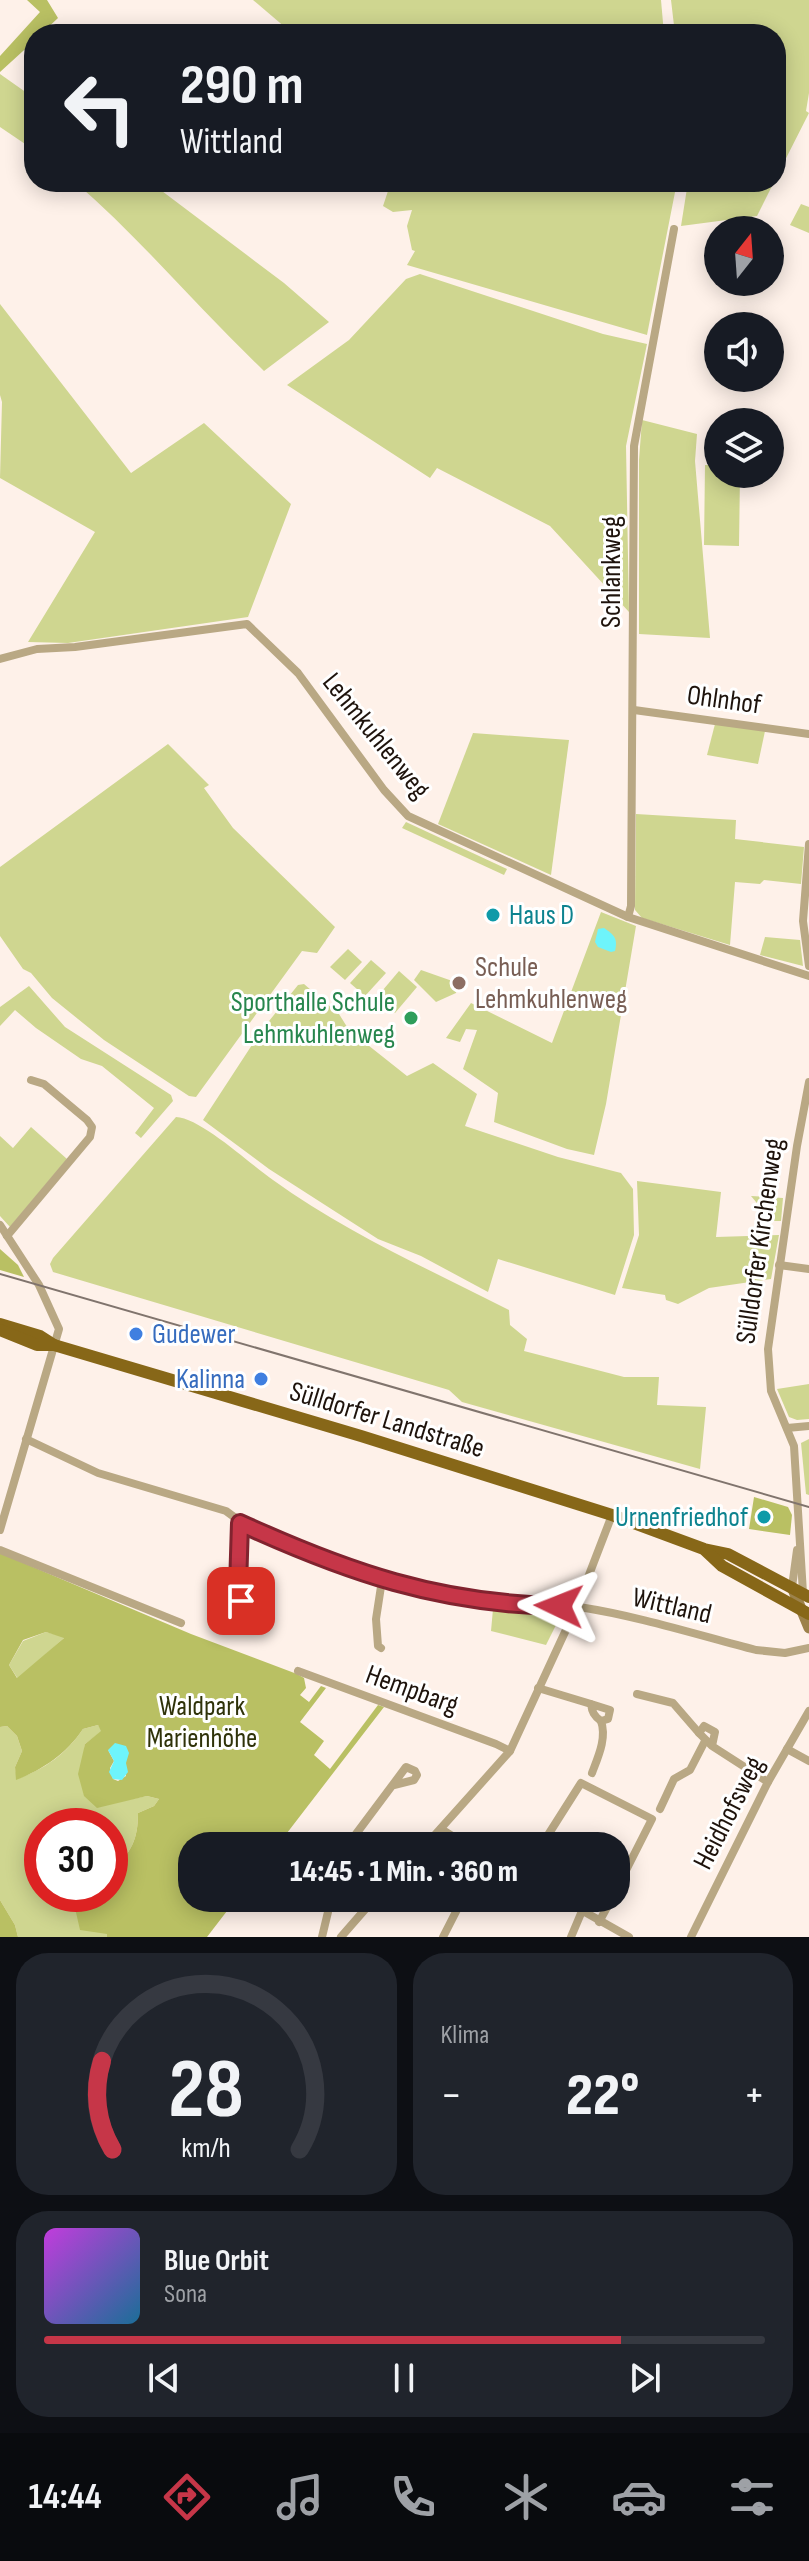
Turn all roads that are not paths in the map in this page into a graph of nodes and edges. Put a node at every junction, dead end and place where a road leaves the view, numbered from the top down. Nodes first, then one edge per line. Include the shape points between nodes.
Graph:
1 (674, 229) dead end
2 (0, 659) edge
3 (634, 710) junction
4 (809, 734) edge
5 (809, 844) edge
6 (628, 917) junction
7 (809, 966) edge
8 (809, 976) edge
9 (31, 1080) dead end
10 (809, 1082) edge
11 (0, 1225) edge
12 (7, 1236) junction
13 (779, 1265) junction
14 (809, 1269) edge
15 (0, 1324) edge
16 (0, 1330) edge
17 (54, 1345) junction
18 (809, 1426) edge
19 (787, 1428) junction
20 (26, 1439) junction
21 (612, 1515) junction
22 (240, 1523) junction
23 (1, 1524) edge
24 (704, 1549) junction
25 (0, 1550) edge
26 (382, 1580) junction
27 (801, 1592) edge
28 (245, 1603) dead end
29 (577, 1606) junction
30 (806, 1612) edge
31 (181, 1623) dead end
32 (809, 1628) edge
33 (381, 1648) dead end
34 (809, 1648) edge
35 (298, 1671) dead end
36 (538, 1688) junction
37 (637, 1694) dead end
38 (591, 1704) junction
39 (809, 1711) edge
40 (601, 1721) junction
41 (706, 1740) junction
42 (787, 1749) junction
43 (510, 1751) junction
44 (809, 1761) edge
45 (592, 1773) dead end
46 (768, 1782) junction
47 (394, 1785) dead end
48 (660, 1809) dead end
49 (441, 1829) junction
50 (358, 1832) edge
51 (438, 1832) edge
52 (446, 1832) edge
53 (550, 1832) edge
54 (630, 1862) edge
55 (328, 1912) edge
56 (363, 1912) edge
57 (456, 1912) edge
58 (582, 1912) edge
59 (584, 1912) edge
60 (604, 1912) edge
61 (599, 1922) junction
62 (322, 1937) edge
63 (341, 1937) edge
64 (443, 1937) edge
65 (571, 1937) edge
66 (629, 1937) edge
67 (691, 1937) edge

1 - 3 street, Schlankweg via 634,446
2 - 6 street, Lehmkuhlenweg via 37,649 247,624 298,673 408,816
3 - 4 street, Ohlnhof
3 - 6 street, Schlankweg
5 - 7 street via 803,921
6 - 8 street, Lehmkuhlenweg
9 - 12 street via 44,1084 92,1127 90,1137
10 - 13 street, Sülldorfer Kirchenweg
11 - 12 street
12 - 17 street via 57,1320
13 - 14 street
13 - 19 street, Sülldorfer Kirchenweg via 768,1377
15 - 17 main road, Sülldorfer Landstraße
16 - 17 main road, Sülldorfer Landstraße via 37,1345
17 - 20 street
17 - 21 main road, Sülldorfer Landstraße
18 - 19 street
19 - 27 street, Sülldorfer Kirchenweg via 794,1446 798,1545 793,1566
20 - 22 street, Wittland via 98,1473 226,1511
20 - 23 street
21 - 24 main road, Sülldorfer Landstraße
21 - 29 street
22 - 26 street, Wittland
22 - 28 street via 238,1587
24 - 27 main road, Sülldorfer Landstraße via 728,1554
24 - 30 main road, Sülldorfer Landstraße via 722,1566
25 - 31 street
26 - 29 street, Wittland via 469,1600
26 - 33 street via 376,1619
27 - 30 street
29 - 34 street, Wittland via 756,1650 785,1653
29 - 36 street
30 - 32 street
35 - 43 street, Hempbarg
36 - 38 street
36 - 43 street
37 - 41 street via 673,1703
38 - 40 street
38 - 40 street via 610,1710 608,1719
39 - 42 street, Heidhofsweg
40 - 45 street via 601,1748
41 - 46 street
41 - 48 street via 690,1770 674,1779
42 - 44 street
42 - 46 street, Heidhofsweg
43 - 49 street
46 - 67 street, Heidhofsweg
47 - 50 street
49 - 51 street
49 - 52 street
53 - 54 street via 581,1783 652,1819
55 - 62 street
56 - 63 street
57 - 64 street
58 - 65 street
59 - 61 street
60 - 61 street
61 - 66 street

